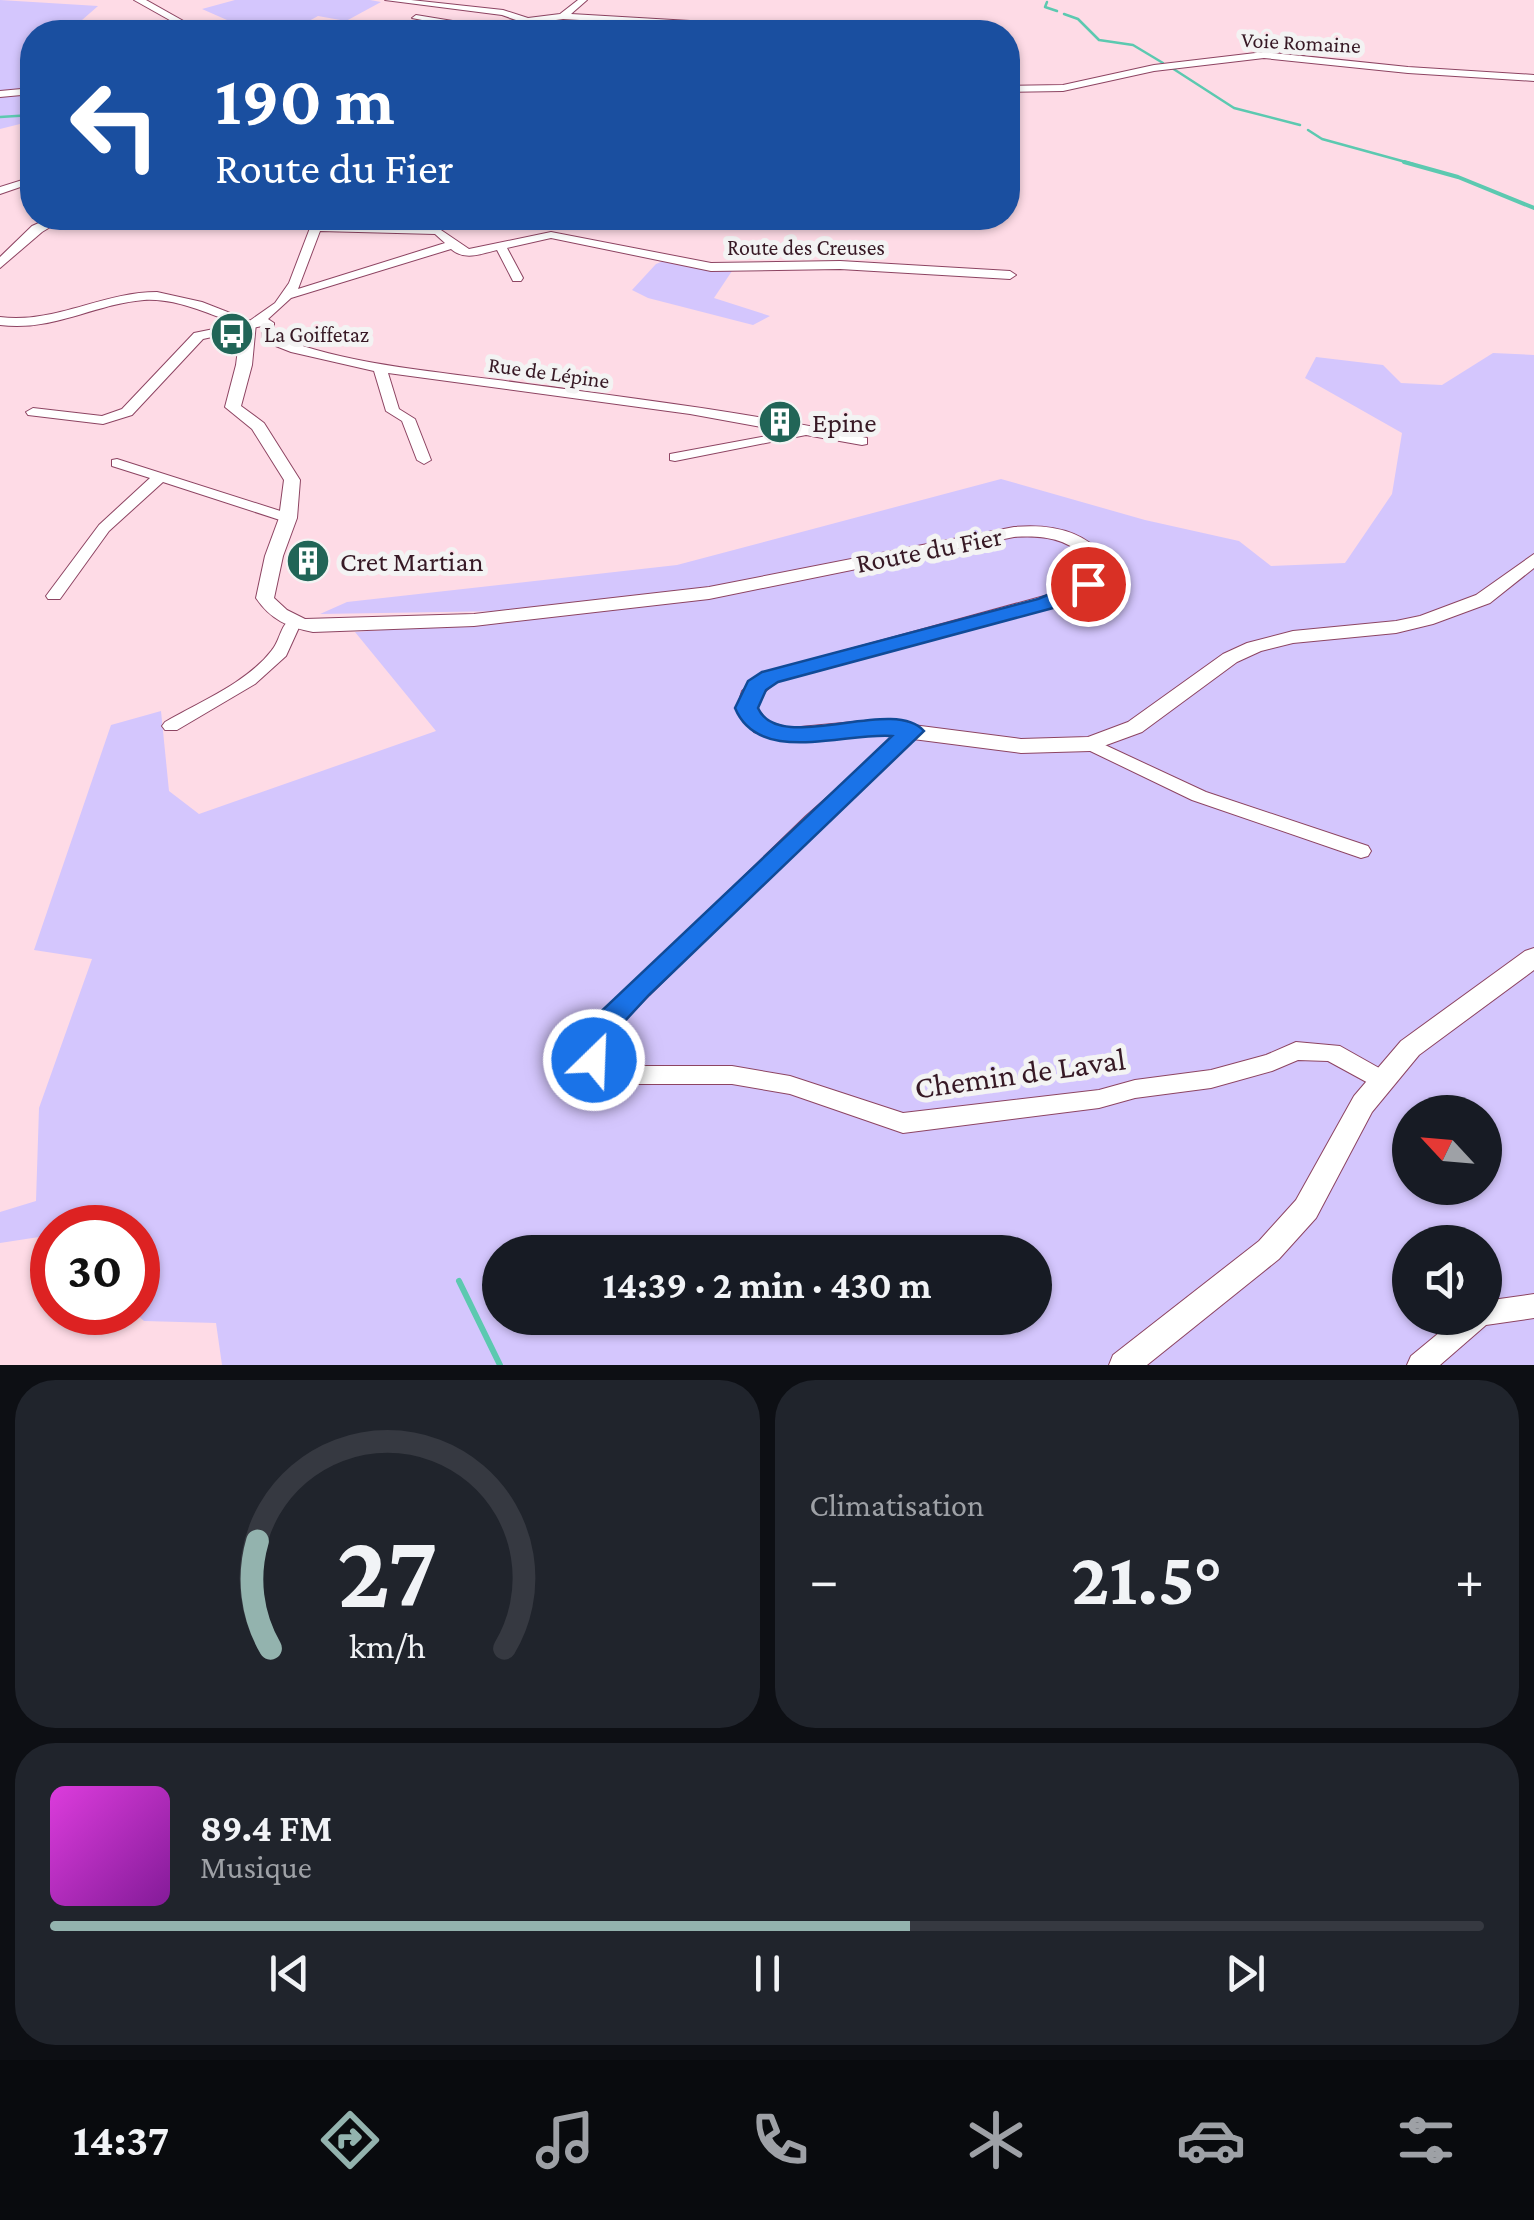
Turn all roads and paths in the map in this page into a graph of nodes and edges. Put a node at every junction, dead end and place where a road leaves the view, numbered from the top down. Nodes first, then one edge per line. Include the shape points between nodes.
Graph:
1 (139, 0) edge
2 (388, 0) edge
3 (583, 0) edge
4 (437, 3) edge
5 (563, 16) junction
6 (416, 18) dead end
7 (176, 20) edge
8 (428, 20) edge
9 (521, 20) edge
10 (538, 20) edge
11 (626, 20) edge
12 (1534, 78) edge
13 (1020, 89) edge
14 (36, 230) edge
15 (315, 230) edge
16 (408, 230) edge
17 (438, 231) joint
18 (454, 244) junction
19 (500, 246) junction
20 (0, 264) edge
21 (1010, 275) dead end
22 (517, 278) dead end
23 (290, 295) junction
24 (0, 321) edge
25 (248, 323) junction
26 (380, 368) junction
27 (34, 412) dead end
28 (810, 432) junction
29 (862, 441) dead end
30 (675, 456) dead end
31 (424, 460) dead end
32 (117, 463) dead end
33 (160, 476) junction
34 (288, 518) junction
35 (1534, 558) edge
36 (54, 596) dead end
37 (294, 622) junction
38 (171, 726) dead end
39 (912, 731) junction
40 (1090, 744) junction
41 (1360, 851) dead end
42 (1534, 956) edge
43 (1380, 1079) junction
44 (1534, 1306) edge
45 (1502, 1311) edge
46 (1456, 1335) edge
47 (1124, 1365) edge
48 (1420, 1365) edge

1 - 7 main road
2 - 4 street
3 - 5 street
4 - 9 street
5 - 10 street
5 - 11 street
6 - 8 street
12 - 13 street, Voie Romaine via 1264,56
14 - 20 main road
15 - 23 street
16 - 17 street
17 - 18 street
18 - 19 street, Route des Creuses via 469,253
18 - 23 street, Route des Creuses
19 - 21 street, Route des Creuses via 552,234 710,267 840,265
19 - 22 street
23 - 25 street, Route des Creuses via 268,316
24 - 25 main road via 42,324 104,302 149,295
25 - 26 street, Rue de Lépine via 268,323 268,338 296,349
25 - 27 street, Route des Creuses via 188,344 127,412 103,420
25 - 34 main road via 233,407 258,426 292,480
26 - 28 street, Rue de Lépine
26 - 31 street via 394,411 408,419
28 - 29 street, Rue de Lépine
28 - 30 street
32 - 33 street
33 - 34 street
33 - 36 street via 104,528
34 - 37 main road via 265,598 275,614
35 - 40 main road, Route du Fier via 1484,598 1426,620 1254,647 1135,726
37 - 38 street via 280,652 249,680
37 - 39 main road, Route du Fier via 474,620 709,593 1014,532 1055,533 1088,548 1096,572 1073,594 770,677 749,695 747,708 760,727 790,735 874,727
39 - 40 main road, Route du Fier via 1021,746
39 - 43 street, Chemin de Laval via 601,1028 594,1060 601,1068 614,1075 732,1076 790,1085 903,1123 1211,1079 1296,1050 1332,1052
40 - 41 street via 1199,796
42 - 43 main road via 1410,1048
43 - 47 main road via 1306,1209 1268,1250
44 - 45 street
46 - 48 street

